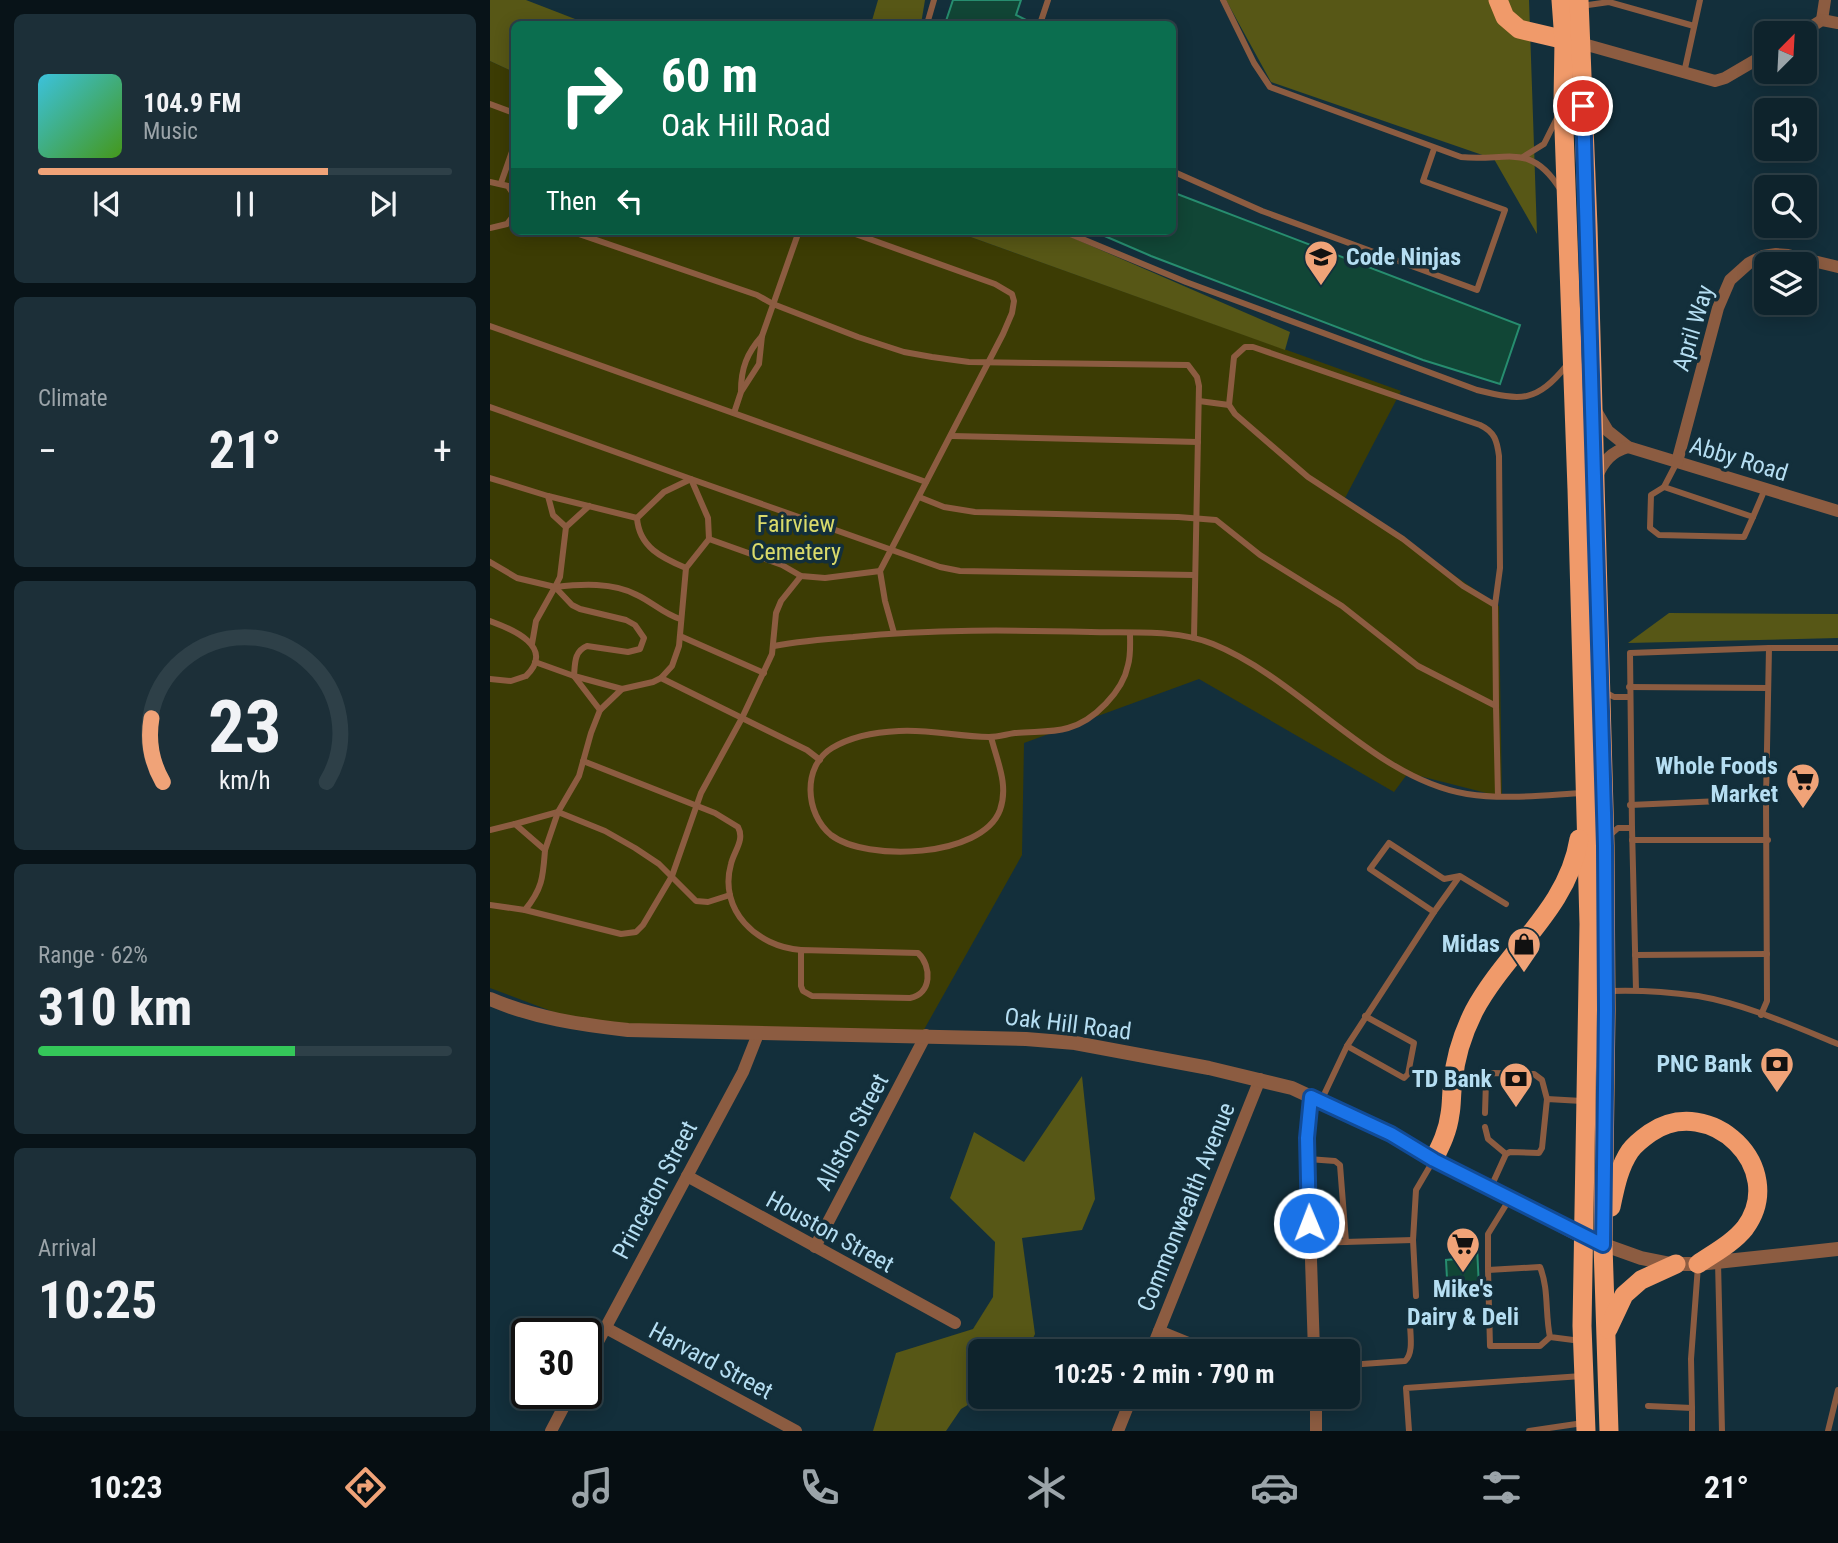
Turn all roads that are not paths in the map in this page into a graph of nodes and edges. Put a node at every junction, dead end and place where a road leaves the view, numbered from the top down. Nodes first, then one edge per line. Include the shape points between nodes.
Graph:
1 (934, 0) edge
2 (1048, 0) edge
3 (1223, 0) edge
4 (1498, 0) edge
5 (1700, 0) edge
6 (1825, 0) edge
7 (1609, 1) edge
8 (1573, 2) edge
9 (1822, 20) junction
10 (928, 21) edge
11 (1041, 21) edge
12 (1817, 23) edge
13 (1838, 23) edge
14 (1694, 26) junction
15 (1572, 42) junction
16 (1754, 61) edge
17 (1684, 73) junction
18 (1563, 102) junction
19 (490, 104) edge
20 (511, 112) edge
21 (1434, 149) junction
22 (511, 155) edge
23 (1523, 156) junction
24 (1176, 173) edge
25 (490, 182) edge
26 (501, 183) junction
27 (511, 190) edge
28 (1567, 199) junction
29 (511, 219) edge
30 (490, 228) edge
31 (582, 235) edge
32 (798, 235) edge
33 (858, 235) edge
34 (1073, 235) edge
35 (1838, 267) edge
36 (773, 304) junction
37 (490, 326) edge
38 (762, 336) junction
39 (1573, 359) junction
40 (989, 362) junction
41 (741, 391) junction
42 (1199, 401) junction
43 (1591, 403) junction
44 (1228, 405) junction
45 (490, 407) edge
46 (734, 413) junction
47 (952, 436) junction
48 (1198, 442) junction
49 (1628, 447) junction
50 (1677, 462) junction
51 (490, 478) edge
52 (691, 479) junction
53 (926, 482) junction
54 (1593, 483) junction
55 (1664, 487) junction
56 (1765, 489) junction
57 (548, 496) junction
58 (919, 497) junction
59 (589, 506) junction
60 (1838, 511) edge
61 (1753, 517) junction
62 (638, 518) junction
63 (1196, 519) junction
64 (566, 527) junction
65 (709, 539) junction
66 (892, 551) junction
67 (490, 562) edge
68 (686, 568) junction
69 (880, 571) junction
70 (1194, 575) junction
71 (801, 576) junction
72 (555, 587) junction
73 (1495, 605) junction
74 (680, 619) junction
75 (490, 621) edge
76 (894, 633) junction
77 (1130, 633) junction
78 (680, 636) junction
79 (1194, 638) junction
80 (532, 644) junction
81 (774, 646) junction
82 (1769, 648) junction
83 (1838, 648) edge
84 (535, 662) junction
85 (764, 673) junction
86 (574, 676) junction
87 (661, 678) junction
88 (490, 679) edge
89 (1600, 680) junction
90 (1629, 687) junction
91 (622, 688) junction
92 (1768, 688) junction
93 (1614, 697) junction
94 (1630, 697) junction
95 (1496, 706) junction
96 (600, 710) junction
97 (742, 718) junction
98 (1601, 718) junction
99 (990, 737) junction
100 (820, 760) junction
101 (583, 761) junction
102 (1586, 793) junction
103 (1498, 796) junction
104 (1766, 799) junction
105 (1630, 805) junction
106 (696, 807) junction
107 (558, 812) junction
108 (1604, 814) junction
109 (514, 824) junction
110 (1618, 828) junction
111 (1632, 828) junction
112 (490, 830) edge
113 (1632, 840) junction
114 (1768, 840) junction
115 (1605, 846) junction
116 (545, 850) junction
117 (672, 876) junction
118 (1460, 876) junction
119 (730, 895) junction
120 (1506, 904) dead end
121 (490, 905) edge
122 (525, 910) junction
123 (1434, 912) junction
124 (801, 950) junction
125 (1767, 954) junction
126 (1635, 955) junction
127 (1636, 990) junction
128 (1606, 991) junction
129 (490, 999) edge
130 (1761, 1015) junction
131 (1365, 1016) junction
132 (758, 1034) junction
133 (926, 1035) junction
134 (1838, 1044) edge
135 (1347, 1046) junction
136 (1260, 1079) junction
137 (1316, 1099) junction
138 (1547, 1100) junction
139 (1587, 1102) junction
140 (1485, 1113) dead end
141 (1485, 1128) dead end
142 (1506, 1154) junction
143 (1308, 1159) junction
144 (1434, 1160) junction
145 (687, 1176) junction
146 (1491, 1188) junction
147 (1510, 1198) junction
148 (1413, 1240) junction
149 (1346, 1242) junction
150 (1594, 1242) junction
151 (1310, 1243) junction
152 (814, 1247) junction
153 (1838, 1249) edge
154 (1718, 1262) junction
155 (1676, 1264) junction
156 (1698, 1264) junction
157 (1488, 1270) junction
158 (1416, 1296) dead end
159 (955, 1323) dead end
160 (1410, 1323) dead end
161 (606, 1328) junction
162 (1159, 1331) junction
163 (1606, 1334) junction
164 (602, 1335) edge
165 (1549, 1338) junction
166 (1156, 1339) edge
167 (1179, 1339) edge
168 (1314, 1339) edge
169 (1583, 1342) junction
170 (1360, 1365) edge
171 (1584, 1376) junction
172 (1838, 1390) edge
173 (1648, 1406) dead end
174 (1692, 1408) junction
175 (563, 1409) edge
176 (1127, 1409) edge
177 (1315, 1409) edge
178 (1585, 1427) edge
179 (551, 1431) edge
180 (796, 1431) edge
181 (1118, 1431) edge
182 (1316, 1431) edge
183 (1409, 1431) edge
184 (1529, 1431) edge
185 (1609, 1431) edge
186 (1692, 1431) edge
187 (1721, 1431) edge
188 (1828, 1431) edge

1 - 10 lane
2 - 11 lane
3 - 21 lane via 1270,87
4 - 15 highway via 1505,17 1519,29
5 - 14 lane
6 - 9 street
7 - 8 lane
7 - 14 lane
8 - 15 highway
9 - 12 street
9 - 13 street
14 - 17 lane
15 - 17 street
15 - 18 highway
15 - 43 highway via 1588,227
16 - 17 street via 1715,81
18 - 23 lane via 1544,145
18 - 28 highway
19 - 20 lane
21 - 23 lane via 1476,159
21 - 24 lane via 1423,181 1505,210 1476,290 1262,211
22 - 26 lane
23 - 28 lane via 1544,168
25 - 26 lane
26 - 27 lane
28 - 39 highway
29 - 30 lane
31 - 36 lane
32 - 36 lane
33 - 40 lane via 1013,294 1012,313
34 - 39 lane via 1477,390 1511,398 1529,396 1554,382
35 - 50 street, April Way via 1776,254 1749,263 1730,281 1718,308
36 - 38 lane
36 - 40 lane via 904,352
37 - 46 lane
38 - 41 lane via 759,364
38 - 41 lane via 744,361
39 - 102 highway
40 - 42 lane via 1188,366 1198,377
40 - 47 lane
41 - 46 lane
42 - 44 lane
42 - 48 lane
43 - 49 street, Abby Road via 1608,431
43 - 54 highway
44 - 73 lane via 1308,477
44 - 73 lane via 1234,357 1245,347 1253,347 1487,428 1497,441 1499,456 1500,568
45 - 52 lane
46 - 53 lane
47 - 48 lane
47 - 53 lane
48 - 63 lane
49 - 50 street, Abby Road
49 - 54 street via 1611,454
50 - 55 lane
50 - 56 street, Abby Road
51 - 57 lane
52 - 62 lane via 664,492
52 - 65 lane via 708,518
52 - 66 lane
53 - 58 lane
54 - 89 highway
55 - 61 lane
55 - 61 lane via 1651,495 1650,528 1659,535 1744,537
56 - 60 street, Abby Road
56 - 61 lane
57 - 59 lane
57 - 64 lane via 553,515
58 - 63 lane via 975,512
58 - 66 lane
59 - 62 lane
59 - 64 lane
62 - 68 lane via 651,550
63 - 70 lane
63 - 95 lane via 1221,523 1260,555 1342,606 1418,666
64 - 72 lane
65 - 68 lane
65 - 71 lane
66 - 69 lane
66 - 70 lane via 960,571
67 - 72 lane via 517,578
68 - 74 lane
69 - 71 lane via 825,578
69 - 76 lane
70 - 79 lane
71 - 81 lane via 776,613
72 - 74 lane via 579,584 621,589
72 - 80 lane via 536,621
72 - 86 lane via 572,605 626,620 644,638 635,652 581,648
73 - 95 lane
74 - 78 lane
75 - 80 lane via 522,634
76 - 77 lane
76 - 81 lane
77 - 79 lane
77 - 99 lane via 1123,679 1086,720 1057,731
78 - 85 lane
78 - 87 lane via 671,666
79 - 103 lane via 1265,670 1397,766 1465,794
80 - 84 lane
81 - 85 lane
82 - 83 lane
82 - 90 lane via 1630,653
82 - 92 lane
84 - 86 lane
84 - 88 lane via 526,676 517,680
85 - 97 lane
86 - 91 lane
86 - 96 lane
87 - 91 lane
87 - 97 lane
89 - 93 lane
89 - 98 highway
90 - 92 lane
90 - 94 lane
91 - 96 lane
92 - 104 lane
93 - 94 lane
93 - 98 lane
94 - 105 lane
95 - 103 lane
96 - 101 lane
97 - 100 lane
97 - 106 lane
98 - 108 highway
99 - 100 lane via 919,730 881,732 830,749
99 - 100 lane via 1004,783 1000,810 977,835 934,849 873,849 831,835 811,804 813,774
101 - 106 lane
101 - 107 lane
102 - 103 lane
102 - 139 highway
102 - 144 highway via 1576,855 1563,890 1489,988 1462,1039 1445,1137
104 - 105 lane
104 - 114 lane
105 - 111 lane
106 - 117 lane
106 - 119 lane via 728,819 741,832 731,863
107 - 109 lane
107 - 116 lane
107 - 117 lane via 624,841
108 - 110 lane
108 - 115 highway
109 - 112 lane
109 - 116 lane
110 - 111 lane
110 - 115 lane
111 - 113 lane
113 - 114 lane
113 - 126 lane
114 - 125 lane
115 - 128 highway
116 - 122 lane via 543,880
117 - 119 lane via 700,903
117 - 122 lane via 643,925 628,934
118 - 120 lane
118 - 123 lane
118 - 123 lane via 1444,879 1389,843 1370,869
119 - 124 lane via 750,931 788,949
121 - 122 lane
123 - 131 lane
124 - 124 lane via 801,986 812,996 909,998 926,986 927,965 918,953
125 - 126 lane
125 - 130 lane via 1767,1001
126 - 127 lane
127 - 128 lane
127 - 130 lane via 1699,997
128 - 150 highway
129 - 132 street, Oak Hill Road via 590,1026 628,1031
130 - 134 lane
131 - 135 lane
131 - 135 lane via 1414,1043 1408,1074 1404,1078
132 - 133 street, Oak Hill Road
132 - 145 street, Princeton Street via 743,1072
133 - 136 street, Oak Hill Road via 1075,1044
133 - 152 street, Allston Street
135 - 137 lane
136 - 137 street, Oak Hill Road
136 - 162 street, Commonwealth Avenue
137 - 143 street via 1307,1138
137 - 144 street, Oak Hill Road
138 - 139 lane
138 - 140 lane via 1542,1080 1534,1074 1493,1073 1486,1081
138 - 142 lane via 1541,1152
139 - 150 highway
141 - 142 lane via 1488,1139
142 - 146 lane
143 - 149 lane via 1340,1165
143 - 151 street
144 - 146 street, Oak Hill Road
144 - 148 lane via 1416,1190
145 - 152 street, Houston Street
145 - 161 street, Princeton Street
146 - 147 street, Oak Hill Road
147 - 150 street, Oak Hill Road
147 - 157 lane via 1488,1234
148 - 149 lane
148 - 158 lane
149 - 151 lane
150 - 155 street
150 - 156 highway via 1630,1150 1668,1124 1701,1122 1738,1143 1753,1166 1757,1188 1746,1227
150 - 163 highway
150 - 169 highway
151 - 168 street
152 - 159 street, Houston Street
153 - 154 street
154 - 156 street
154 - 187 lane
155 - 156 street
155 - 163 highway via 1641,1280 1624,1295
156 - 174 lane
157 - 165 lane via 1540,1267 1546,1281
157 - 165 lane via 1490,1346 1540,1346
160 - 170 lane via 1410,1351 1405,1361
161 - 164 street, Princeton Street
161 - 180 street, Harvard Street
162 - 166 street, Commonwealth Avenue
162 - 167 street
163 - 185 highway
165 - 169 lane
169 - 171 highway
171 - 178 highway
171 - 183 lane via 1406,1388
172 - 188 lane
173 - 174 lane
174 - 186 lane
175 - 179 street
176 - 181 street
177 - 182 street
178 - 184 lane

